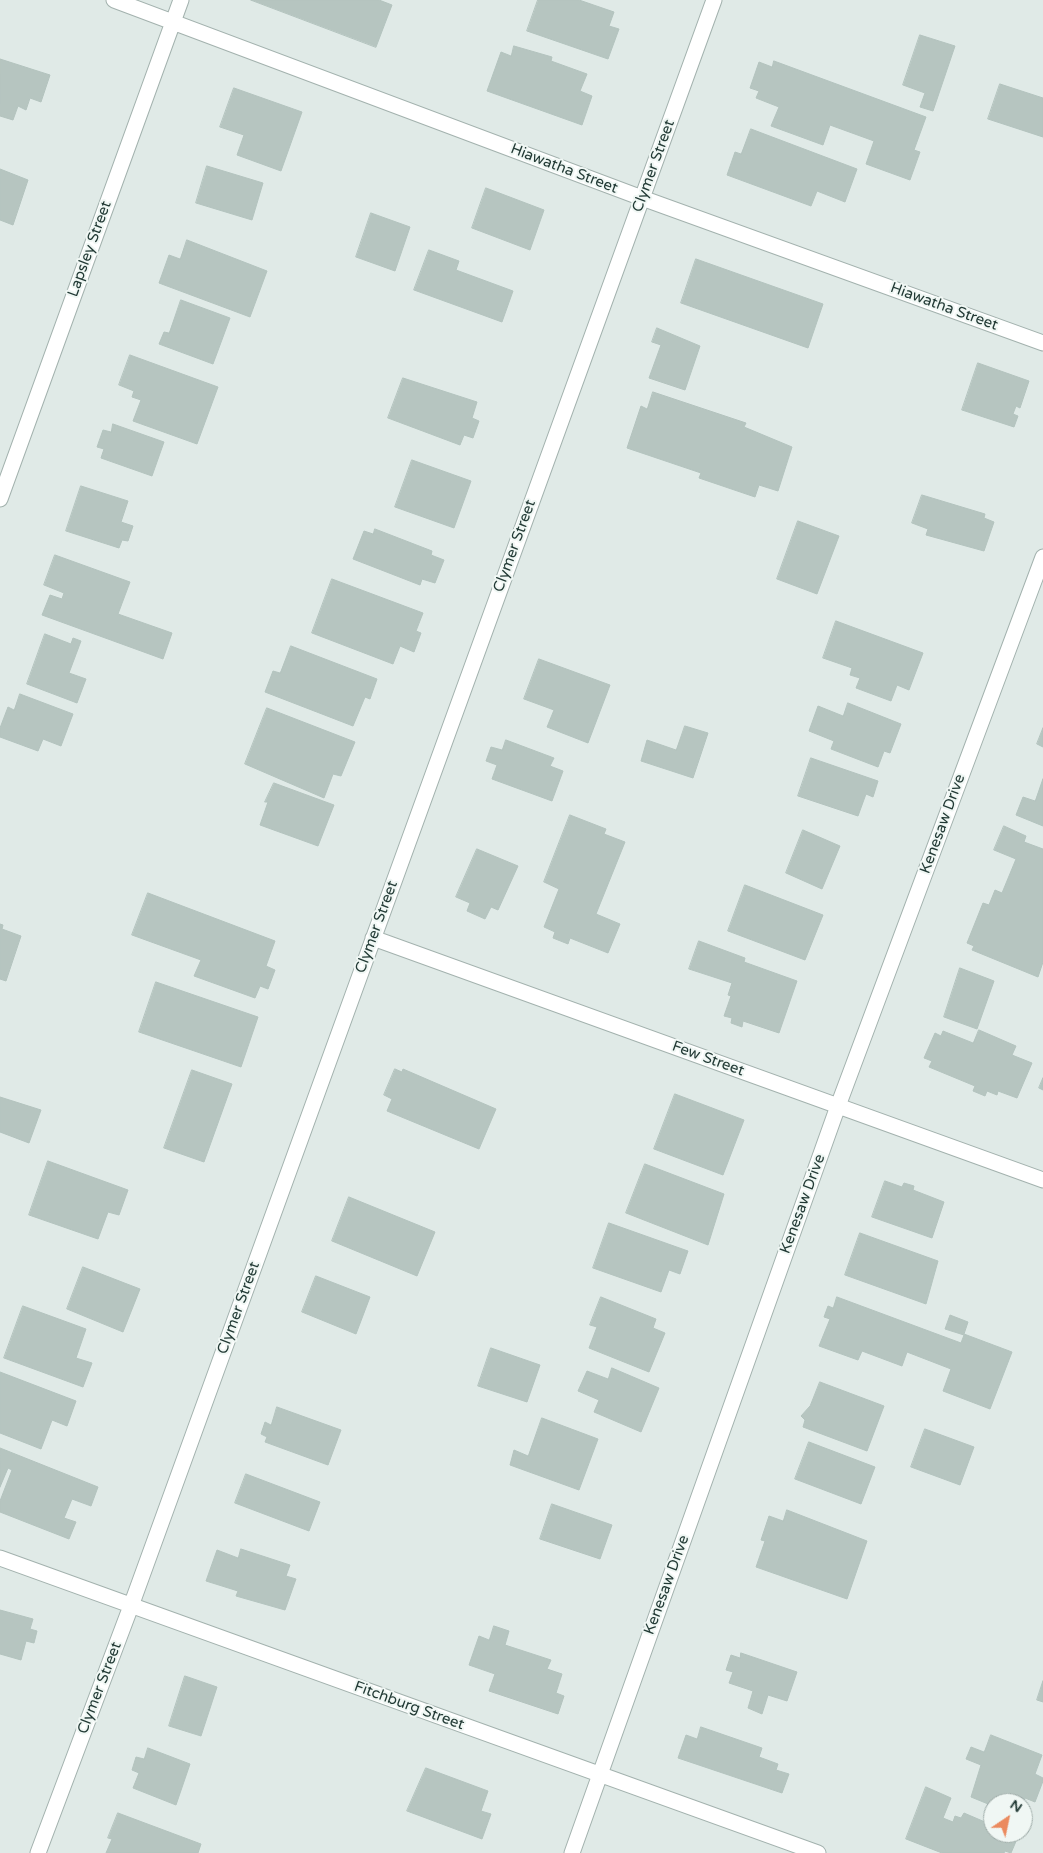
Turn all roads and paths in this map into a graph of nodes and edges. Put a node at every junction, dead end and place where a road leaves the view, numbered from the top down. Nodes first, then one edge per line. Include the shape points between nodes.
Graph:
1 (114, 0) edge
2 (181, 0) edge
3 (714, 0) edge
4 (173, 21) junction
5 (642, 198) junction
6 (1043, 343) edge
7 (0, 499) edge
8 (1043, 557) edge
9 (373, 938) junction
10 (838, 1106) junction
11 (1043, 1180) edge
12 (0, 1558) edge
13 (131, 1606) junction
14 (599, 1774) junction
15 (38, 1853) edge
16 (572, 1853) edge
17 (818, 1853) edge

1 - 4 street, Hiawatha Street
2 - 4 street, Lapsley Street
3 - 5 street, Clymer Street
4 - 5 street, Hiawatha Street
4 - 7 street, Lapsley Street
5 - 6 street, Hiawatha Street
5 - 9 street, Clymer Street
8 - 10 street, Kenesaw Drive
9 - 10 street, Few Street
9 - 13 street, Clymer Street
10 - 11 street, Few Street
10 - 14 street, Kenesaw Drive
12 - 13 street, Fitchburg Street
13 - 14 street, Fitchburg Street
13 - 15 street, Clymer Street
14 - 16 street, Kenesaw Drive
14 - 17 street, Fitchburg Street

